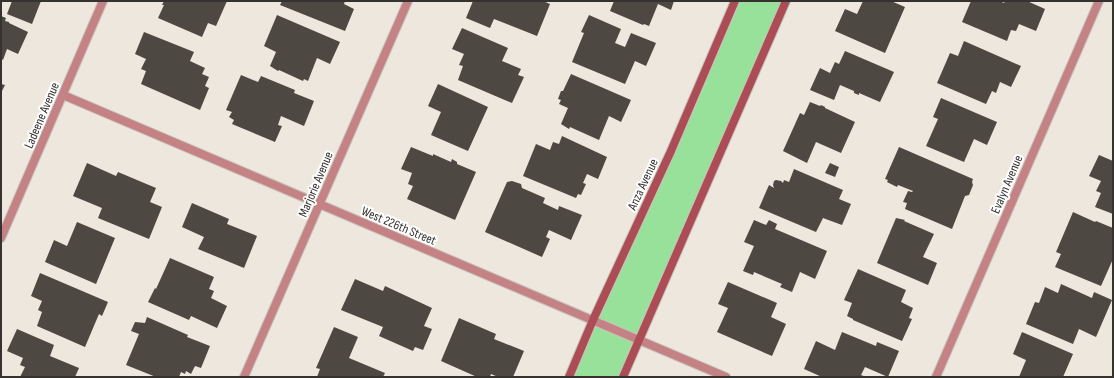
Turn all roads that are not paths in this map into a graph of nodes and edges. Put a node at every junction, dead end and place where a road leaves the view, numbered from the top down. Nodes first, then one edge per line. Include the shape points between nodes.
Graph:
1 (103, 1) edge
2 (408, 1) edge
3 (735, 1) edge
4 (786, 1) edge
5 (1099, 1) edge
6 (63, 95) junction
7 (319, 204) junction
8 (1, 238) edge
9 (593, 320) junction
10 (639, 340) junction
11 (244, 377) edge
12 (569, 377) edge
13 (623, 377) edge
14 (726, 377) edge
15 (936, 377) edge

1 - 6 street, Ladeene Avenue
2 - 7 street, Marjorie Avenue
3 - 9 main road, Anza Avenue via 671,151
4 - 10 main road
5 - 15 street, Evalyn Avenue
6 - 7 street, West 226th Street
6 - 8 street, Ladeene Avenue
7 - 9 street, West 226th Street
7 - 11 street, Marjorie Avenue
9 - 10 street, West 226th Street
9 - 12 main road, Anza Avenue
10 - 13 main road
10 - 14 street, West 226th Street

